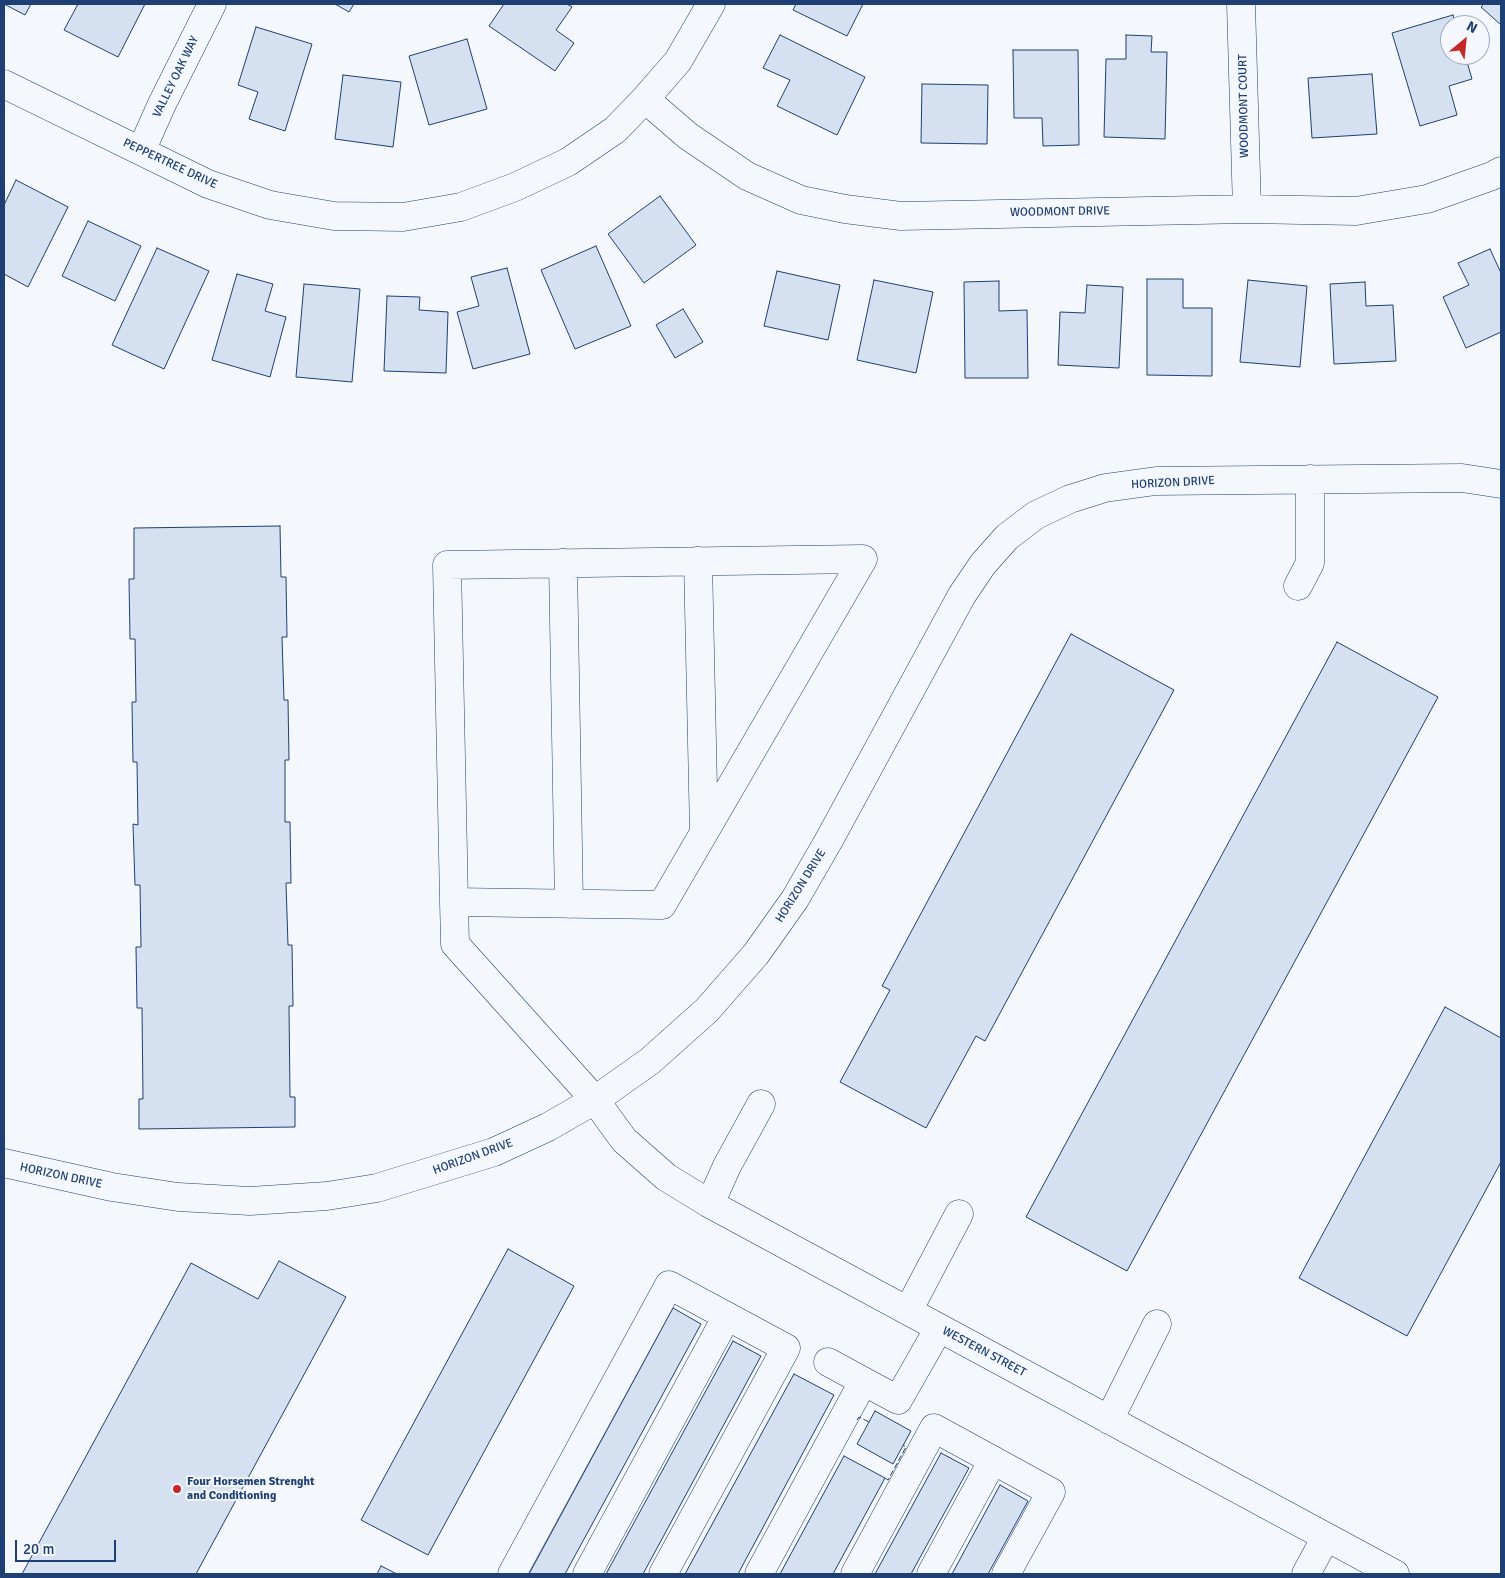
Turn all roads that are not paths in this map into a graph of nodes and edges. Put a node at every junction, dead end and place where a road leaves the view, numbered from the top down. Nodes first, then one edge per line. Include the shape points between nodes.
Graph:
1 (212, 4) edge
2 (711, 4) edge
3 (1242, 4) edge
4 (4, 84) edge
5 (645, 99) junction
6 (141, 150) junction
7 (1501, 171) edge
8 (1247, 209) junction
9 (1310, 479) junction
10 (1501, 484) edge
11 (698, 561) junction
12 (563, 563) junction
13 (1298, 586) dead end
14 (704, 833) junction
15 (454, 902) junction
16 (569, 904) junction
17 (595, 1100) junction
18 (761, 1104) dead end
19 (4, 1163) edge
20 (710, 1204) junction
21 (959, 1214) dead end
22 (908, 1311) junction
23 (726, 1316) junction
24 (1157, 1324) dead end
25 (939, 1328) junction
26 (828, 1362) dead end
27 (863, 1382) junction
28 (1109, 1420) junction
29 (993, 1460) junction
30 (1326, 1537) junction
31 (512, 1574) edge
32 (587, 1574) edge
33 (663, 1574) edge
34 (759, 1574) edge
35 (854, 1574) edge
36 (931, 1574) edge
37 (1006, 1574) edge
38 (1306, 1574) edge
39 (1395, 1574) edge

1 - 6 street, VALLEY OAK WAY
2 - 5 street, PEPPERTREE DRIVE via 678,61
3 - 8 street, WOODMONT COURT
4 - 6 street, PEPPERTREE DRIVE
5 - 6 street, PEPPERTREE DRIVE via 615,130 568,162 461,207 403,217 334,216 270,205 208,184
5 - 8 street, WOODMONT DRIVE via 688,136 747,176 801,200 845,209 901,216
7 - 8 street, WOODMONT DRIVE via 1427,199 1356,211
9 - 10 street, HORIZON DRIVE via 1462,478
9 - 13 street via 1310,563
9 - 17 street, HORIZON DRIVE via 1156,481 1105,488 1070,499 1036,515 1007,537 962,595 795,899 756,954 708,1010 650,1061
11 - 12 street
11 - 14 street
11 - 14 street via 862,559
12 - 15 street, WESTERN STREET via 447,565
12 - 16 street
14 - 16 street via 662,905
15 - 16 street
15 - 17 street, WESTERN STREET via 455,944
17 - 19 street, HORIZON DRIVE via 494,1152 391,1184 327,1196 250,1201 178,1197 112,1187
17 - 20 street, WESTERN STREET via 624,1140 666,1177
18 - 20 street
20 - 22 street, WESTERN STREET
21 - 22 street
22 - 25 street, WESTERN STREET
23 - 31 street via 669,1285
23 - 32 street
23 - 33 street via 786,1348
24 - 28 street
25 - 27 street via 898,1400
25 - 28 street, WESTERN STREET
26 - 27 street
27 - 34 street
28 - 30 street, WESTERN STREET
29 - 35 street via 934,1428
29 - 36 street
29 - 37 street via 1051,1492
30 - 38 street
30 - 39 street, WESTERN STREET

